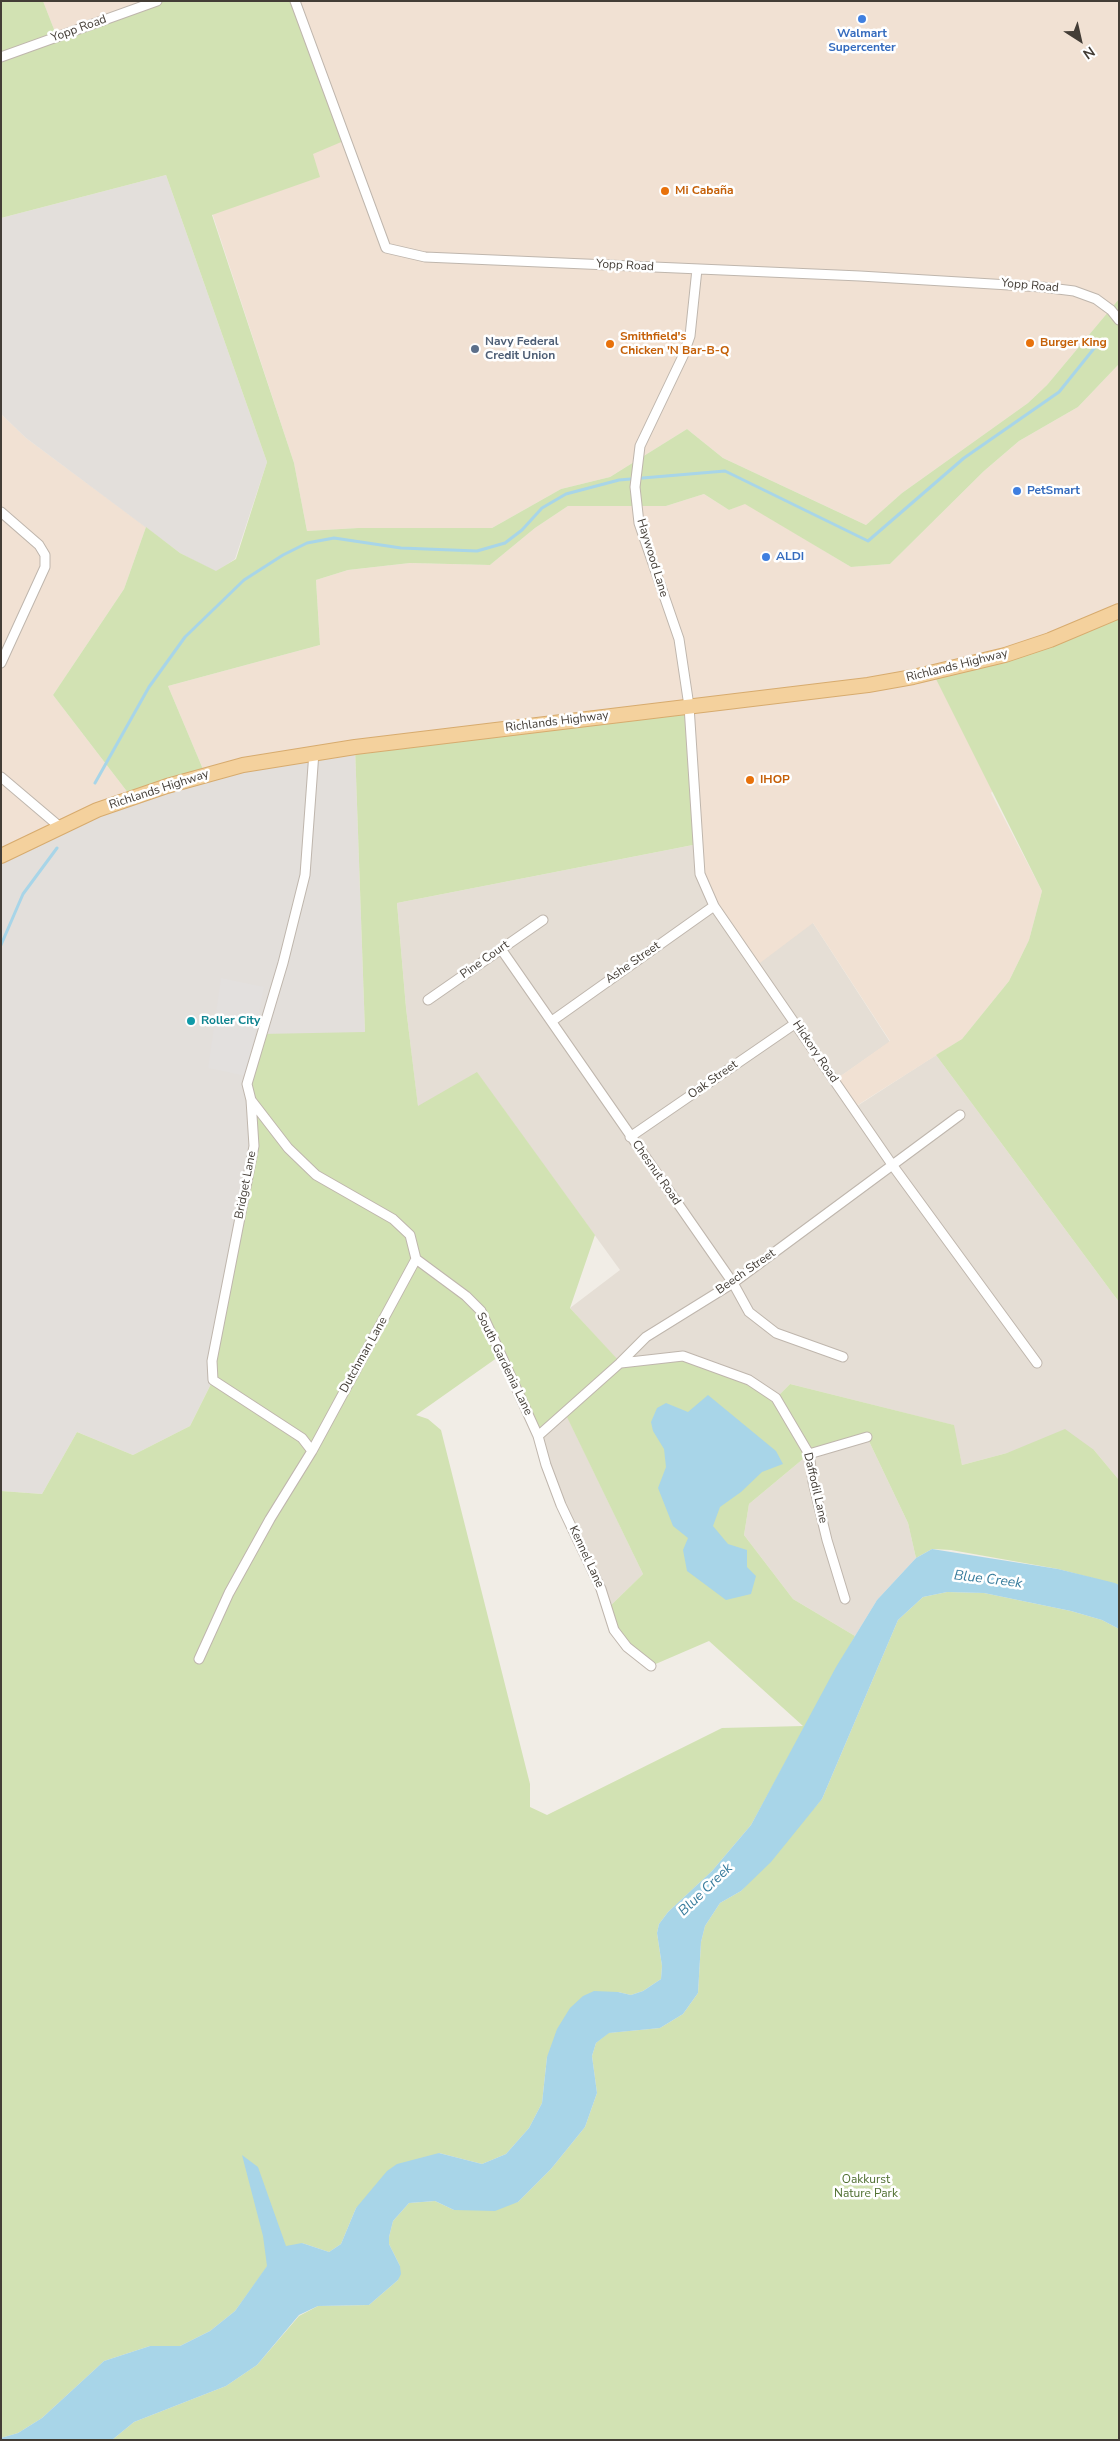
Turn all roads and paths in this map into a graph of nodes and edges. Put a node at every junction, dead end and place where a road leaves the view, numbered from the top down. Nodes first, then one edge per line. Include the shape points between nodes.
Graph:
1 (157, 1) edge
2 (294, 1) edge
3 (1, 57) edge
4 (698, 269) junction
5 (1119, 320) edge
6 (1, 512) edge
7 (1119, 611) edge
8 (1, 663) edge
9 (689, 706) junction
10 (314, 752) junction
11 (1, 777) edge
12 (60, 827) junction
13 (1, 856) edge
14 (714, 906) junction
15 (543, 920) dead end
16 (501, 949) junction
17 (428, 1000) dead end
18 (552, 1020) junction
19 (796, 1023) junction
20 (251, 1100) junction
21 (960, 1115) dead end
22 (630, 1137) junction
23 (893, 1166) junction
24 (416, 1259) junction
25 (733, 1283) junction
26 (843, 1357) dead end
27 (620, 1362) junction
28 (1037, 1362) dead end
29 (538, 1436) junction
30 (867, 1437) dead end
31 (312, 1451) junction
32 (809, 1454) junction
33 (845, 1599) dead end
34 (199, 1659) dead end
35 (651, 1666) dead end

1 - 3 street, Yopp Road
2 - 4 street, Yopp Road via 386,248 424,257
4 - 5 street, Yopp Road via 1042,287 1074,291 1096,299
4 - 9 street, Haywood Lane via 690,336 640,446 635,487 639,523 679,639
6 - 8 street via 39,545 45,555 45,567
7 - 9 main road, Richlands Highway via 1005,655 913,678
9 - 10 main road, Richlands Highway
9 - 14 street, Hickory Road via 700,874
10 - 12 main road, Richlands Highway via 205,774 123,801
10 - 20 street, Bridget Lane via 305,875 247,1084
11 - 12 street
12 - 13 main road, Richlands Highway
14 - 18 street, Ashe Street
14 - 19 street, Hickory Road
15 - 16 street, Pine Court
16 - 17 street, Pine Court
16 - 18 street, Chesnut Road
18 - 22 street, Chesnut Road
19 - 22 street, Oak Street
19 - 23 street, Hickory Road
20 - 24 street via 288,1148 316,1175 393,1219 410,1235
20 - 31 street, Bridget Lane via 254,1146 212,1361 213,1380 302,1438
21 - 23 street, Beech Street
22 - 25 street, Chesnut Road
23 - 25 street, Beech Street
23 - 28 street, Hickory Road
24 - 29 street, South Gardenia Lane via 481,1311
24 - 31 street, Dutchman Lane
25 - 26 street, Chesnut Road via 749,1312 776,1333
25 - 27 street, Beech Street via 646,1337
27 - 29 street, Beech Street
27 - 32 street, Daffodil Lane via 683,1356 749,1380 776,1398
29 - 35 street, Kennel Lane via 560,1504 601,1589 614,1630 627,1647
30 - 32 street
31 - 34 street, Dutchman Lane via 270,1518
32 - 33 street, Daffodil Lane via 827,1540

